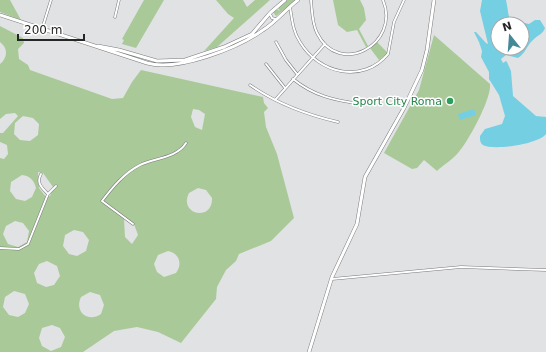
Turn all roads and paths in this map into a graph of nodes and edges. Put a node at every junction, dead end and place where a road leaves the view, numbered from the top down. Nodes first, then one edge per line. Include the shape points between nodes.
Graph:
1 (51, 0) edge
2 (119, 0) edge
3 (298, 0) edge
4 (311, 0) edge
5 (383, 0) edge
6 (404, 0) edge
7 (434, 0) edge
8 (283, 1) edge
9 (290, 7) junction
10 (270, 13) junction
11 (0, 15) edge
12 (115, 17) dead end
13 (275, 19) junction
14 (42, 29) junction
15 (276, 42) dead end
16 (325, 44) junction
17 (93, 45) junction
18 (313, 58) junction
19 (266, 64) dead end
20 (297, 74) junction
21 (293, 79) junction
22 (250, 85) dead end
23 (285, 88) junction
24 (275, 100) junction
25 (360, 104) dead end
26 (338, 122) dead end
27 (186, 143) dead end
28 (41, 174) dead end
29 (56, 186) dead end
30 (48, 194) junction
31 (133, 224) dead end
32 (0, 248) edge
33 (546, 270) edge
34 (331, 279) junction
35 (309, 352) edge

1 - 14 street
2 - 12 street
3 - 9 street
4 - 16 street via 315,28
5 - 16 street via 386,24 380,37 371,46 350,55 337,52
6 - 18 street via 394,22 389,53 374,66 358,72 340,72
7 - 34 street via 422,70 404,108 364,177 357,224
8 - 10 street
9 - 13 street
9 - 18 street via 297,36
10 - 13 street via 271,18
10 - 17 street via 257,30 249,35 221,48 179,61 157,61
11 - 14 street
13 - 17 street via 261,32 232,47 175,65 154,65
14 - 17 street
15 - 20 street
16 - 18 street
18 - 20 street
19 - 23 street
20 - 21 street
21 - 23 street
21 - 25 street via 320,96
22 - 24 street
23 - 24 street
24 - 26 street
27 - 31 street via 178,151 132,170 102,201
28 - 30 street via 40,186
29 - 30 street
30 - 32 street via 28,244 19,249
33 - 34 street via 461,267
34 - 35 street

